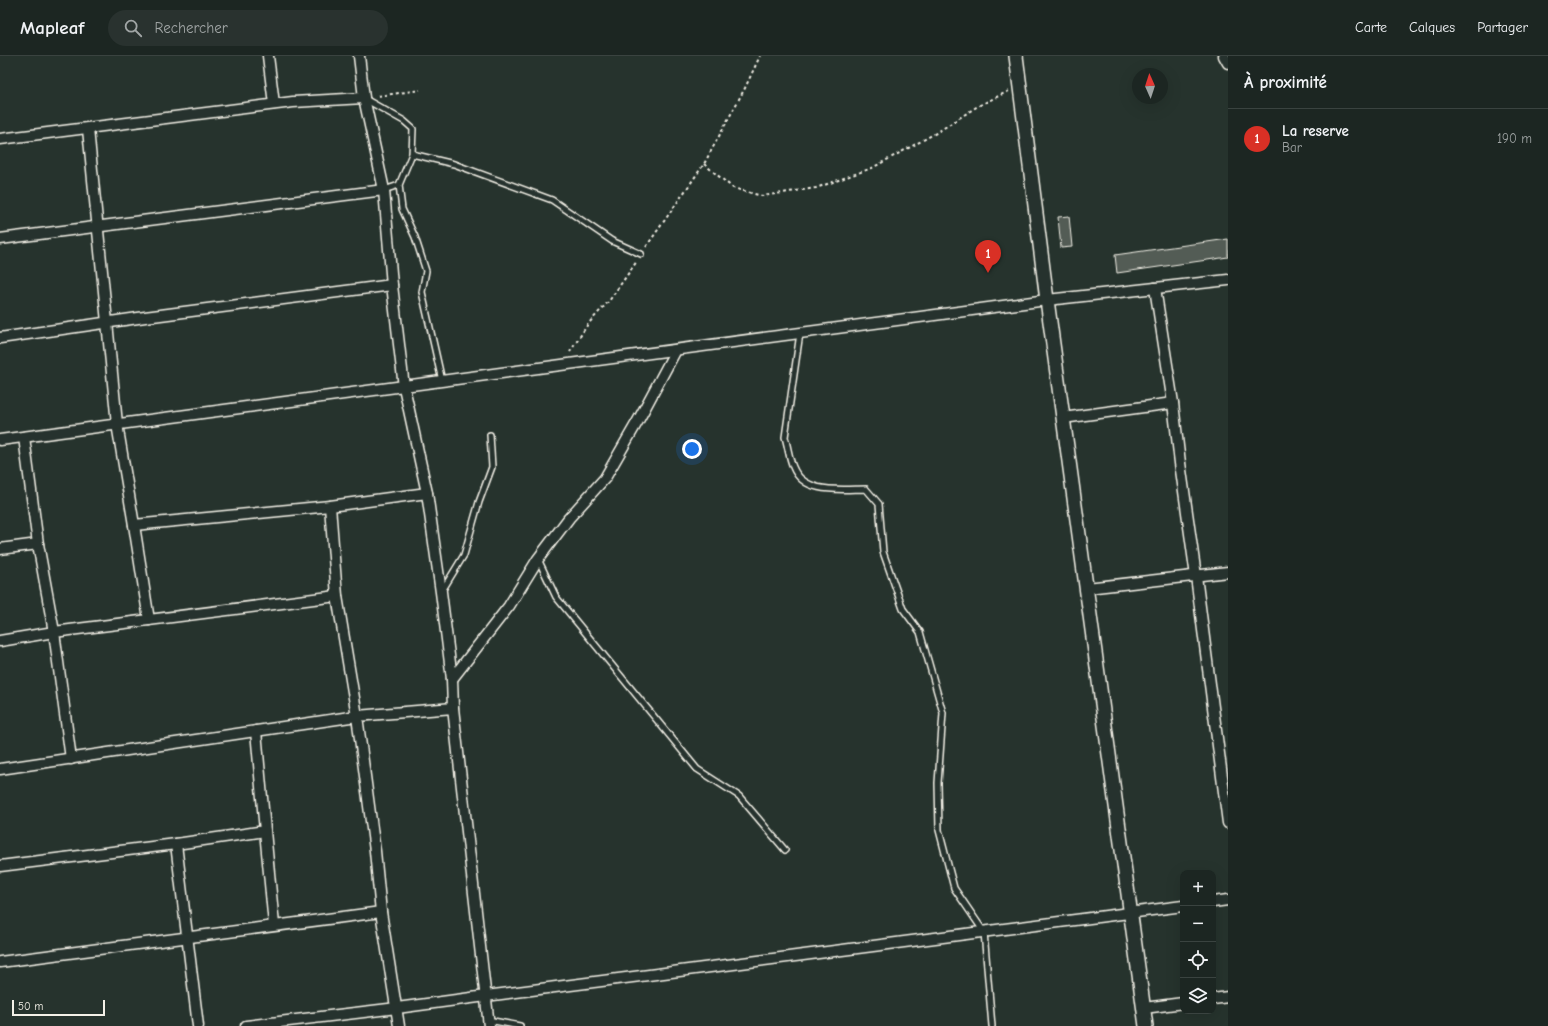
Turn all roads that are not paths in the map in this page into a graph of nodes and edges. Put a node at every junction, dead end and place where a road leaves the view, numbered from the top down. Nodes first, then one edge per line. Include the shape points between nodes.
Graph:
1 (268, 56) edge
2 (359, 56) edge
3 (1016, 56) edge
4 (1224, 56) edge
5 (1228, 63) edge
6 (364, 98) junction
7 (274, 104) junction
8 (88, 128) junction
9 (0, 139) edge
10 (412, 154) junction
11 (399, 185) junction
12 (384, 190) junction
13 (98, 227) junction
14 (0, 239) edge
15 (641, 254) road end
16 (1228, 280) edge
17 (392, 285) junction
18 (1155, 288) junction
19 (1046, 300) junction
20 (107, 323) junction
21 (800, 333) junction
22 (0, 338) edge
23 (676, 350) junction
24 (442, 381) junction
25 (404, 387) junction
26 (1173, 403) junction
27 (1063, 418) junction
28 (117, 424) junction
29 (490, 435) dead end
30 (24, 437) junction
31 (0, 440) edge
32 (427, 493) junction
33 (330, 506) junction
34 (134, 525) junction
35 (38, 544) junction
36 (0, 549) edge
37 (538, 559) junction
38 (1228, 572) edge
39 (1196, 576) junction
40 (1087, 588) junction
41 (442, 592) junction
42 (337, 596) junction
43 (149, 620) junction
44 (54, 632) junction
45 (0, 640) edge
46 (452, 679) junction
47 (453, 708) junction
48 (357, 716) junction
49 (256, 731) junction
50 (71, 759) junction
51 (0, 768) edge
52 (1226, 796) edge
53 (1228, 823) edge
54 (265, 831) junction
55 (176, 844) junction
56 (785, 850) dead end
57 (0, 866) edge
58 (1228, 900) edge
59 (1216, 902) edge
60 (1180, 906) edge
61 (381, 912) junction
62 (1131, 913) junction
63 (274, 925) junction
64 (984, 932) junction
65 (188, 938) junction
66 (0, 962) edge
67 (486, 996) junction
68 (1228, 996) edge
69 (1216, 998) edge
70 (1180, 1003) edge
71 (397, 1008) junction
72 (1144, 1008) junction
73 (488, 1023) edge
74 (198, 1026) edge
75 (246, 1026) edge
76 (399, 1026) edge
77 (520, 1026) edge
78 (992, 1026) edge
79 (1146, 1026) edge

1 - 7 street
2 - 6 street
3 - 19 street
4 - 5 street
6 - 7 street
6 - 10 lane via 404,121 413,130
6 - 12 street
7 - 8 street
8 - 9 street
8 - 13 street
10 - 11 lane
10 - 15 lane via 454,164 552,200 612,241
11 - 12 lane
11 - 24 lane via 402,209 426,271 422,292
12 - 13 street
12 - 17 street
13 - 14 street
13 - 20 street
16 - 18 street
17 - 20 street
17 - 25 street
18 - 19 street
18 - 26 street
19 - 21 street
19 - 27 street
20 - 22 street
20 - 28 street
21 - 23 street
21 - 64 lane via 785,437 793,469 805,484 822,489 866,489 879,504 883,552 903,609 920,632 943,713 938,783 939,830 954,888
23 - 24 street
23 - 37 street via 605,478 569,518
24 - 25 street
25 - 28 street
25 - 32 street
26 - 27 street
26 - 39 street
27 - 40 street
28 - 30 street
28 - 34 street
29 - 41 lane via 492,467 464,555
30 - 31 street
30 - 35 street
32 - 33 street
32 - 41 street
33 - 34 street
33 - 42 street
34 - 43 street
35 - 36 street
35 - 44 street
37 - 46 street via 508,606
37 - 56 lane via 556,597 697,769 739,796
38 - 39 street
39 - 40 street
39 - 52 street
40 - 62 street
41 - 46 street
42 - 43 street
42 - 48 street
43 - 44 street
44 - 45 street
44 - 50 street
46 - 47 street
47 - 48 street
47 - 67 street
48 - 49 street
48 - 61 street
49 - 50 street
49 - 54 street
50 - 51 street
52 - 53 street
54 - 55 street
54 - 63 street
55 - 57 street
55 - 65 street
58 - 59 street
60 - 62 street
61 - 63 street
61 - 71 street
62 - 64 street
62 - 72 street
63 - 65 street
64 - 67 street
64 - 78 lane
65 - 66 street
65 - 74 street
67 - 71 street
67 - 73 street
68 - 69 street
70 - 72 street
71 - 75 street
71 - 76 street
72 - 79 street
73 - 77 lane

